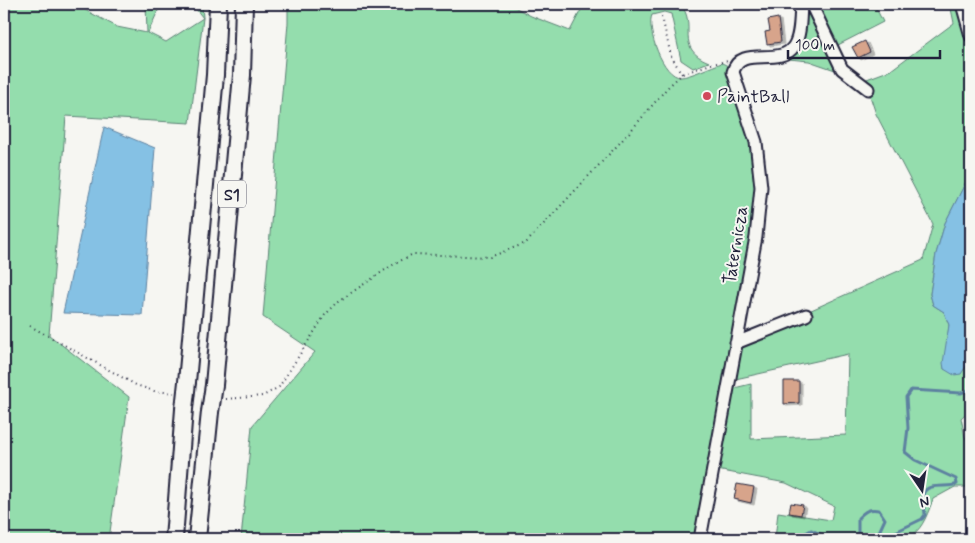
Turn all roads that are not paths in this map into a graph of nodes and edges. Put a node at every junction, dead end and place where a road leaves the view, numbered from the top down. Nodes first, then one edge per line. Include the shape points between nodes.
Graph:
1 (218, 4) edge
2 (244, 4) edge
3 (801, 4) edge
4 (811, 4) edge
5 (962, 4) edge
6 (971, 36) edge
7 (868, 89) dead end
8 (806, 314) dead end
9 (736, 343) junction
10 (174, 539) edge
11 (197, 539) edge
12 (700, 539) edge

1 - 10 highway, S1, bridge
2 - 11 highway, S1, bridge via 242,75
3 - 9 street, Taternicza via 797,40 788,52 780,56 746,58 736,64 733,75 752,125 761,187 756,238
4 - 7 street via 842,69
5 - 6 street
8 - 9 street
9 - 12 street, Taternicza

